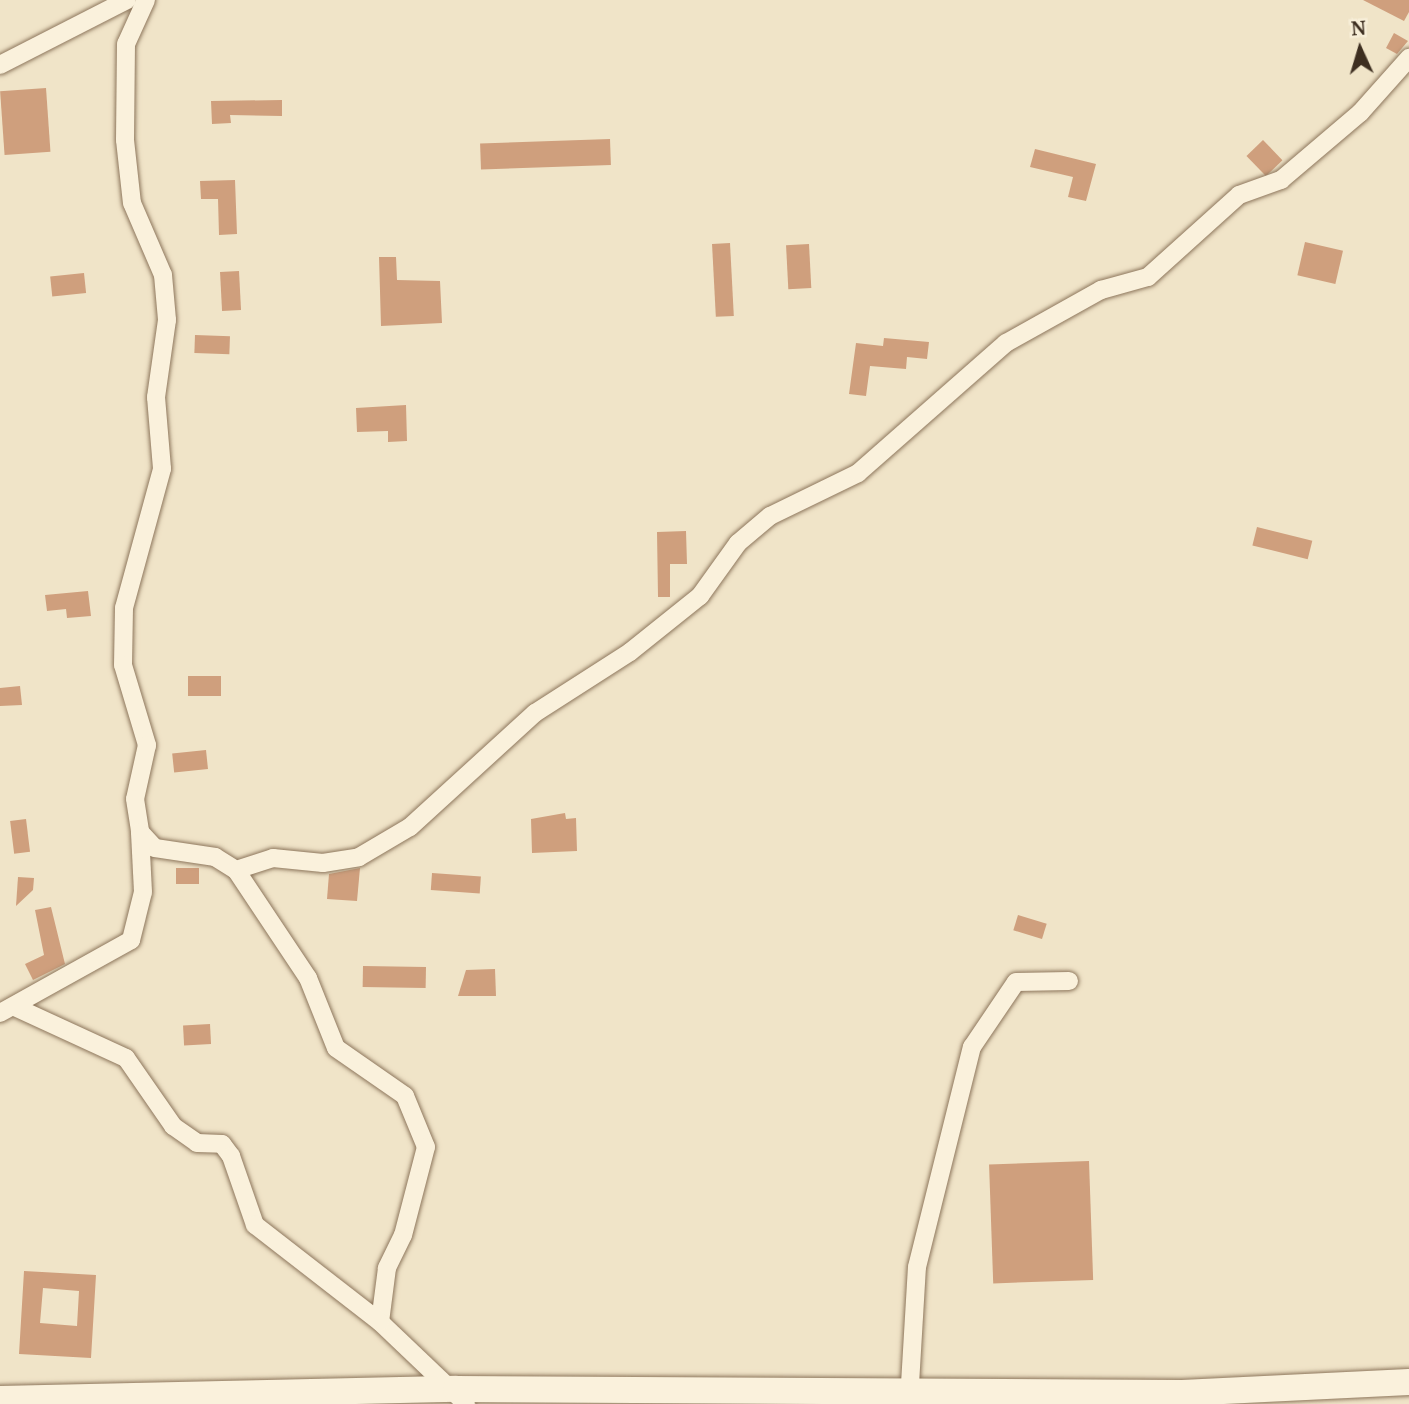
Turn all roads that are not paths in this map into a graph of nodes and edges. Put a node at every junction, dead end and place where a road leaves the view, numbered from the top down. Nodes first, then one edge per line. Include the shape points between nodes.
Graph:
1 (127, 0) edge
2 (146, 0) edge
3 (1409, 58) edge
4 (0, 65) edge
5 (140, 832) junction
6 (236, 870) junction
7 (1069, 981) dead end
8 (7, 1010) edge
9 (380, 1322) junction
10 (1409, 1382) edge
11 (461, 1397) edge
12 (0, 1399) edge
13 (909, 1399) edge
14 (148, 1400) edge

1 - 4 street
2 - 5 street via 126,44 125,140 132,203 163,275 167,320 156,397 162,470 124,608 123,665 147,745 135,799
3 - 6 street via 1330,138 1280,180 1239,195 1149,277 1101,290 1006,343 906,438 858,473 770,516 738,543 700,596 630,652 534,713 410,827 359,857 323,863 273,858
5 - 6 street via 155,848 215,857
5 - 8 street via 143,892 131,940
6 - 9 street via 308,978 336,1048 405,1096 426,1147 403,1235 387,1268
7 - 13 street via 1016,982 972,1047 917,1267
8 - 9 street via 126,1058 173,1126 197,1143 227,1150 256,1225
9 - 11 street
10 - 13 street
11 - 13 street
11 - 14 street
12 - 14 street

